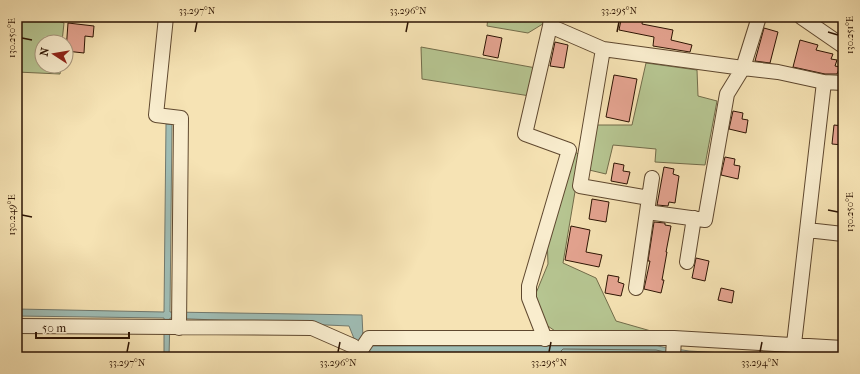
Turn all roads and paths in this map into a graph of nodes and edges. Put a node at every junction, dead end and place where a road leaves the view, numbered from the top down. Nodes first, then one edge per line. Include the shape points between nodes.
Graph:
1 (166, 17) edge
2 (759, 17) edge
3 (800, 17) edge
4 (551, 21) edge
5 (843, 46) edge
6 (603, 49) junction
7 (742, 68) junction
8 (824, 82) junction
9 (843, 83) edge
10 (652, 178) dead end
11 (648, 205) junction
12 (694, 218) junction
13 (807, 230) junction
14 (843, 234) edge
15 (687, 262) dead end
16 (636, 288) dead end
17 (174, 322) junction
18 (17, 326) edge
19 (674, 338) junction
20 (545, 339) junction
21 (794, 344) junction
22 (843, 348) edge
23 (360, 355) edge
24 (673, 357) edge

1 - 17 street via 156,115 181,118
2 - 7 street
3 - 5 street
4 - 6 street
4 - 20 street via 525,134 569,150 529,286 529,298
6 - 7 street
6 - 11 street via 580,186
7 - 8 street via 778,72
7 - 12 street via 727,94 705,220
8 - 9 street
8 - 13 street
10 - 11 street
11 - 12 street
11 - 16 street
12 - 15 street
13 - 14 street
13 - 21 street
17 - 18 street
17 - 23 street via 312,328 353,346
19 - 20 street
19 - 21 street
19 - 24 street
20 - 23 street via 369,338
21 - 22 street

